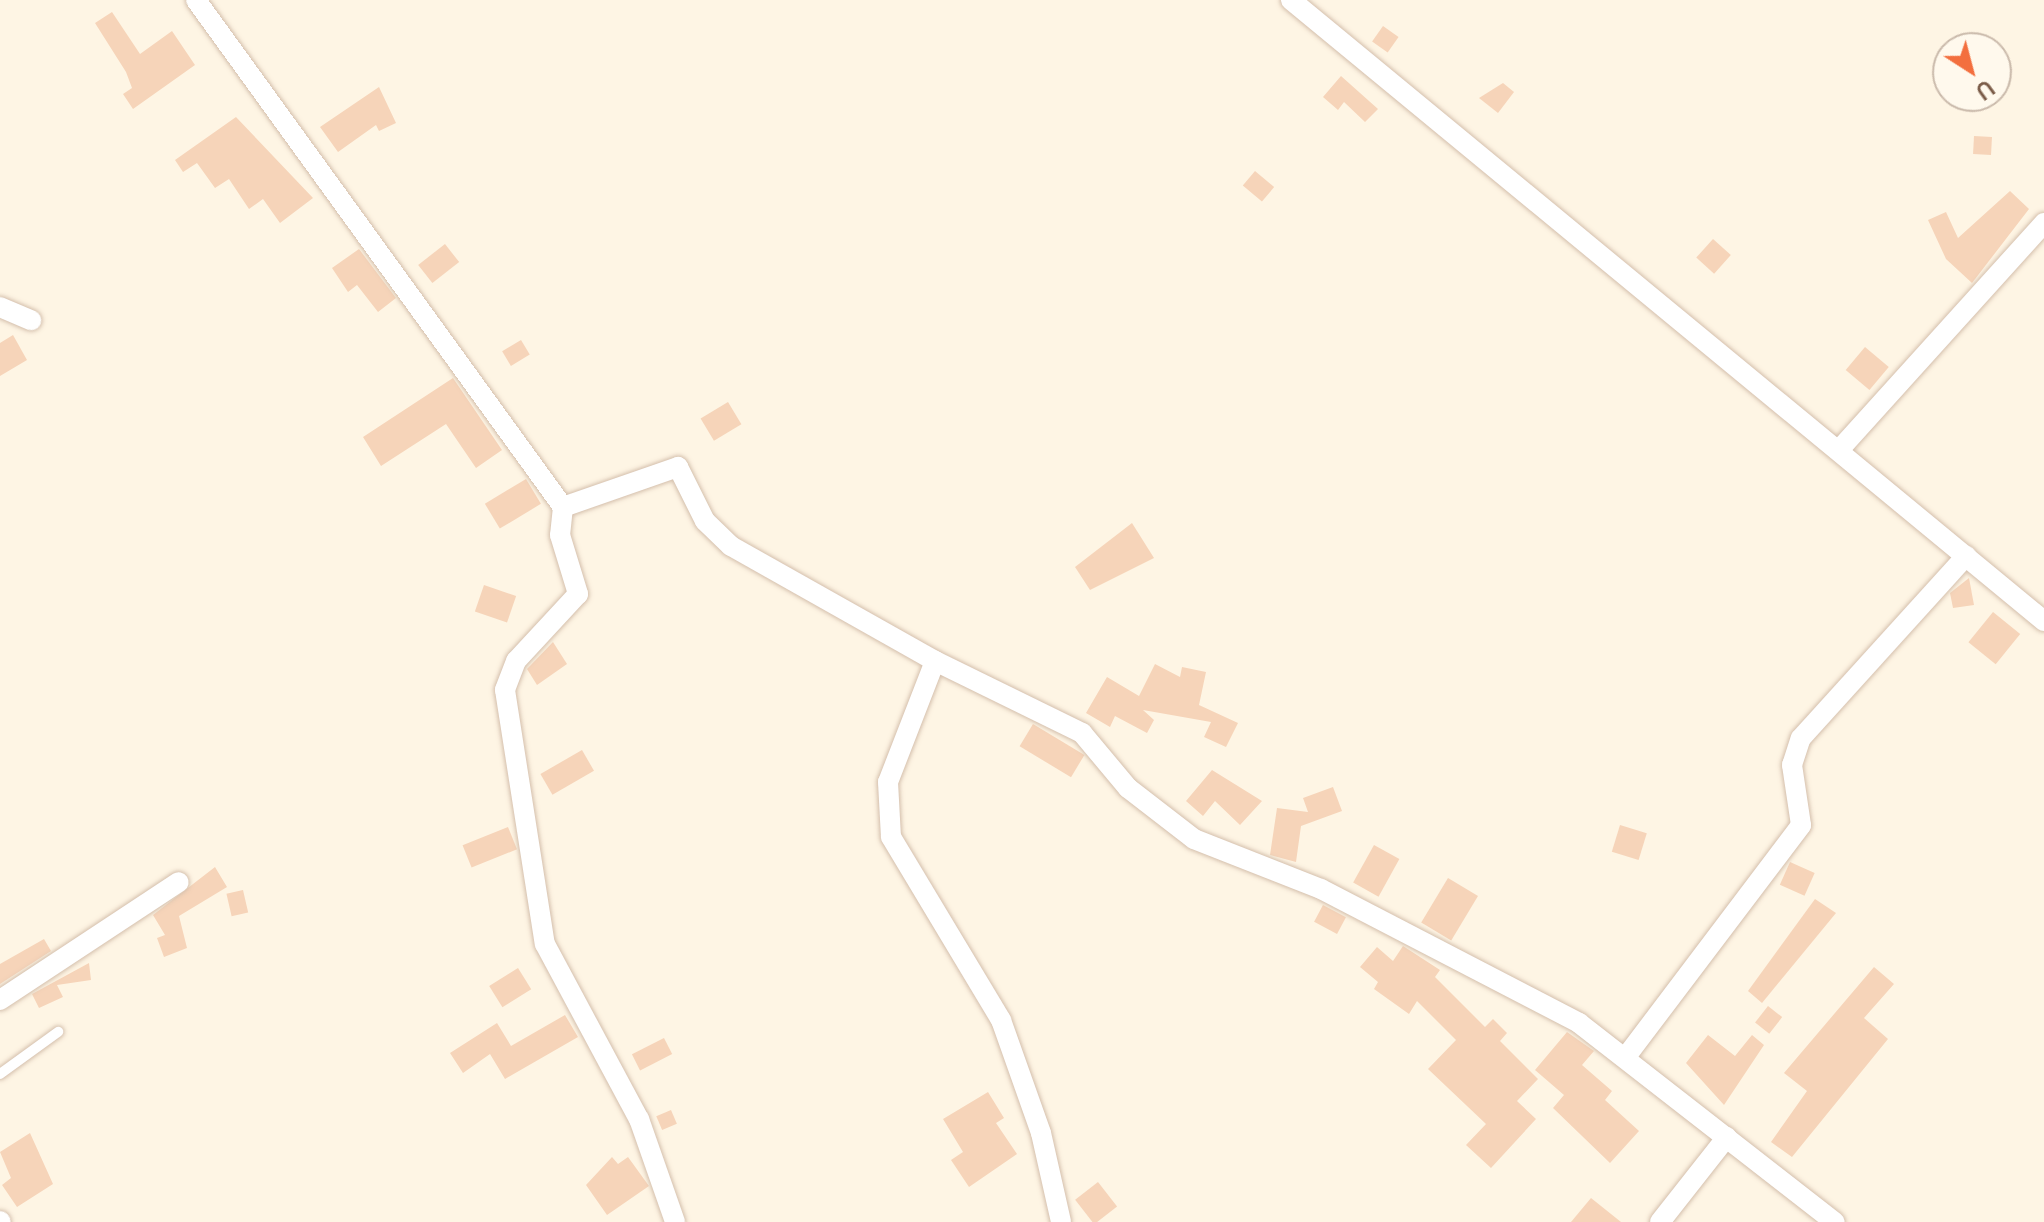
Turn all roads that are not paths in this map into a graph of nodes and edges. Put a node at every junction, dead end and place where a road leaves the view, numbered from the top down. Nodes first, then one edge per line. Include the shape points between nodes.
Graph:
1 (196, 0) edge
2 (1291, 0) edge
3 (2044, 223) edge
4 (0, 307) edge
5 (31, 320) dead end
6 (1839, 450) junction
7 (563, 507) junction
8 (1966, 556) junction
9 (2044, 621) edge
10 (935, 661) junction
11 (179, 882) dead end
12 (0, 1000) edge
13 (58, 1032) dead end
14 (1625, 1058) junction
15 (0, 1074) edge
16 (1727, 1137) junction
17 (675, 1222) edge
18 (1061, 1222) edge
19 (1660, 1222) edge
20 (1835, 1222) edge

1 - 7 street
2 - 6 street
3 - 6 street
4 - 5 street
6 - 8 street
7 - 10 street via 678,467 705,521 731,546
7 - 17 street via 560,535 578,594 516,661 505,690 545,944 639,1119
8 - 9 street
8 - 14 street via 1801,738 1792,765 1801,825
10 - 14 street via 1082,733 1128,788 1194,839 1321,889 1579,1023
10 - 18 street via 888,782 891,837 1001,1020 1041,1133
11 - 12 street
13 - 15 lane
14 - 16 street
16 - 19 street
16 - 20 street

